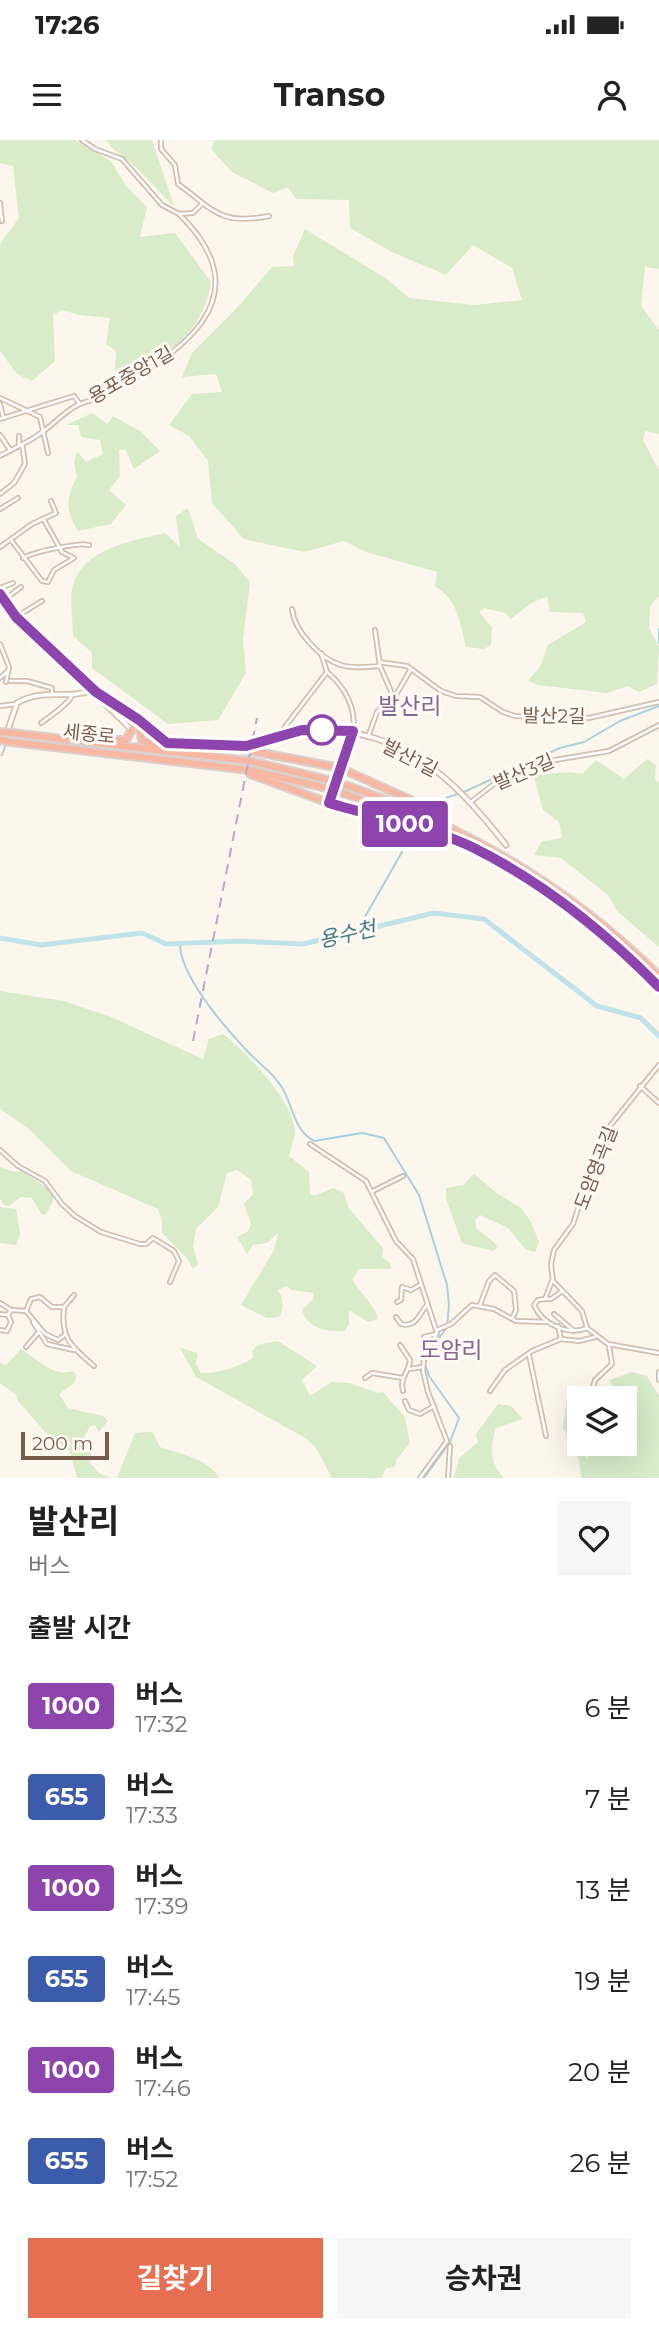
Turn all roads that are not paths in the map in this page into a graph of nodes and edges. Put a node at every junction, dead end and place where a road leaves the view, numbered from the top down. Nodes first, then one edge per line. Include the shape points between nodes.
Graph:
1 (82, 140) edge
2 (161, 140) edge
3 (0, 203) edge
4 (202, 204) junction
5 (179, 214) junction
6 (269, 216) dead end
7 (2, 221) dead end
8 (0, 398) edge
9 (79, 403) junction
10 (0, 404) edge
11 (30, 411) junction
12 (1, 418) edge
13 (44, 432) junction
14 (0, 435) edge
15 (17, 436) dead end
16 (20, 444) junction
17 (10, 450) junction
18 (48, 453) dead end
19 (0, 456) edge
20 (0, 494) edge
21 (18, 498) dead end
22 (51, 501) dead end
23 (0, 509) edge
24 (44, 520) junction
25 (11, 540) junction
26 (89, 545) dead end
27 (0, 547) edge
28 (60, 549) junction
29 (23, 558) junction
30 (13, 583) dead end
31 (21, 587) dead end
32 (0, 588) edge
33 (0, 594) edge
34 (4, 600) junction
35 (42, 601) dead end
36 (292, 609) dead end
37 (16, 617) junction
38 (374, 630) dead end
39 (0, 644) edge
40 (319, 650) junction
41 (380, 664) junction
42 (411, 669) junction
43 (8, 671) junction
44 (327, 672) junction
45 (0, 678) edge
46 (95, 691) junction
47 (52, 694) junction
48 (73, 695) junction
49 (394, 697) junction
50 (659, 702) edge
51 (16, 704) junction
52 (0, 706) edge
53 (137, 719) junction
54 (41, 723) dead end
55 (659, 725) edge
56 (131, 728) junction
57 (141, 729) junction
58 (353, 731) junction
59 (0, 732) edge
60 (278, 736) junction
61 (368, 737) junction
62 (62, 738) junction
63 (0, 740) edge
64 (226, 746) junction
65 (0, 751) edge
66 (195, 754) junction
67 (232, 767) junction
68 (340, 768) junction
69 (327, 784) junction
70 (472, 801) junction
71 (329, 803) junction
72 (432, 816) junction
73 (403, 820) junction
74 (506, 845) dead end
75 (659, 976) edge
76 (659, 987) edge
77 (659, 1065) edge
78 (640, 1086) junction
79 (659, 1103) edge
80 (310, 1144) dead end
81 (0, 1150) edge
82 (403, 1176) dead end
83 (373, 1191) junction
84 (552, 1280) junction
85 (170, 1282) dead end
86 (420, 1285) junction
87 (561, 1292) junction
88 (74, 1295) dead end
89 (545, 1299) junction
90 (397, 1302) dead end
91 (0, 1303) edge
92 (428, 1304) junction
93 (480, 1305) junction
94 (64, 1307) junction
95 (11, 1310) junction
96 (26, 1311) junction
97 (0, 1314) edge
98 (554, 1314) dead end
99 (8, 1315) junction
100 (396, 1317) dead end
101 (512, 1319) junction
102 (33, 1322) junction
103 (547, 1322) junction
104 (558, 1326) junction
105 (587, 1328) junction
106 (0, 1330) edge
107 (574, 1331) junction
108 (436, 1332) junction
109 (38, 1333) junction
110 (66, 1334) junction
111 (424, 1337) dead end
112 (595, 1337) junction
113 (561, 1339) junction
114 (608, 1344) junction
115 (400, 1345) dead end
116 (26, 1347) dead end
117 (74, 1350) junction
118 (659, 1353) edge
119 (528, 1354) junction
120 (93, 1366) dead end
121 (422, 1367) junction
122 (409, 1369) junction
123 (659, 1373) edge
124 (365, 1378) dead end
125 (403, 1378) junction
126 (659, 1380) edge
127 (593, 1386) edge
128 (403, 1391) dead end
129 (490, 1391) dead end
130 (405, 1401) dead end
131 (434, 1406) junction
132 (546, 1436) dead end
133 (450, 1446) dead end
134 (420, 1478) edge
135 (448, 1478) edge

1 - 5 street, 용포중앙1길 via 122,159 162,205
2 - 4 street via 160,149 175,165 178,184
3 - 7 street
4 - 5 street via 193,213
4 - 6 street via 230,219
5 - 9 street, 용포중앙1길 via 203,243 212,264 217,292 209,316 169,357 101,397
8 - 11 street
9 - 11 street via 70,396
9 - 13 street, 용포중앙1길
10 - 12 street
11 - 12 street
11 - 13 street via 40,418
13 - 16 street, 용포중앙1길
13 - 18 street
14 - 17 street
15 - 16 street
16 - 17 street, 용포중앙1길
16 - 20 street via 25,464 14,484
17 - 19 street, 용포중앙1길
21 - 23 street
22 - 24 street via 56,513
24 - 25 street
24 - 28 street
25 - 27 street
25 - 29 street
26 - 28 street
28 - 29 street
28 - 29 street via 74,558 54,570 46,583
30 - 32 street
31 - 34 street
33 - 34 street
34 - 37 street
35 - 37 street
36 - 40 street, 발산2길 via 299,631
37 - 46 street
38 - 41 street
39 - 43 street
40 - 41 street, 발산2길 via 341,666
40 - 44 street, 발산2길
41 - 42 street, 발산2길
41 - 49 street
42 - 49 street, 발산1길
42 - 50 street, 발산2길 via 441,691 484,698 515,716 589,718
43 - 45 street
43 - 47 street via 8,682 27,681 52,688
44 - 58 street, 발산2길 via 340,683 353,710
44 - 60 street
46 - 48 street
46 - 53 street
46 - 56 street
47 - 48 street
47 - 51 street
48 - 54 street
49 - 61 street, 발산1길 via 377,712
51 - 52 street
51 - 65 street
53 - 56 street
53 - 57 street
55 - 70 street, 발산3길 via 608,751 527,767 497,781
56 - 57 street
56 - 62 highway via 128,738 122,740
57 - 64 street, 발산1길 via 178,744
57 - 66 highway via 142,741
58 - 60 street, 발산1길 via 302,730
58 - 61 street, 발산1길
58 - 68 street
59 - 62 highway, 세종로, bridge
60 - 64 street, 발산1길 via 246,746
61 - 70 street, 발산1길 via 428,763
62 - 66 highway, 세종로
63 - 67 highway, 세종로, bridge
64 - 68 highway
66 - 69 highway, 세종로 via 261,764
67 - 69 highway, 세종로
67 - 71 highway
68 - 71 street
68 - 72 highway via 413,801
69 - 72 highway, 세종로, bridge via 342,784
69 - 73 highway, 세종로, bridge
70 - 74 street, 발산1길
71 - 73 highway
72 - 75 highway, 세종로 via 532,873 593,917
73 - 76 highway, 세종로 via 471,847 526,879 591,925
77 - 78 street, 도암영곡길
78 - 79 street
78 - 84 street, 도암영곡길 via 610,1126 603,1159 588,1178 573,1224 554,1250
80 - 83 street
81 - 85 street via 45,1181 62,1204 99,1231 140,1244 153,1238 174,1251 179,1261
82 - 83 street
83 - 86 street via 396,1241 411,1255
84 - 87 street
84 - 89 street, 도암영곡길
86 - 90 street via 411,1290 402,1287
86 - 92 street
87 - 89 street
87 - 105 street via 582,1311
88 - 94 street
89 - 103 street via 534,1305
91 - 95 street
92 - 100 street via 421,1317 409,1324 401,1324
92 - 108 street
93 - 101 street
93 - 101 street via 495,1275 514,1291
93 - 108 street via 469,1307
94 - 96 street via 52,1307 37,1297
94 - 110 street
95 - 96 street
95 - 99 street
96 - 102 street
97 - 99 street
98 - 107 street
99 - 106 street via 7,1331
101 - 103 street
102 - 109 street
102 - 110 street via 54,1340
103 - 104 street
104 - 107 street
104 - 113 street
105 - 107 street
105 - 112 street
108 - 111 street
108 - 121 street
109 - 116 street
109 - 117 street via 47,1344
110 - 117 street
112 - 113 street
112 - 114 street
113 - 119 street
114 - 118 street
114 - 127 street via 612,1364
115 - 122 street via 409,1357
117 - 120 street
119 - 129 street via 505,1370
119 - 132 street
121 - 122 street
121 - 131 street
122 - 125 street
123 - 126 street
124 - 125 street via 372,1373
125 - 128 street
130 - 131 street via 409,1410 420,1414
131 - 134 street via 447,1441
133 - 135 street

